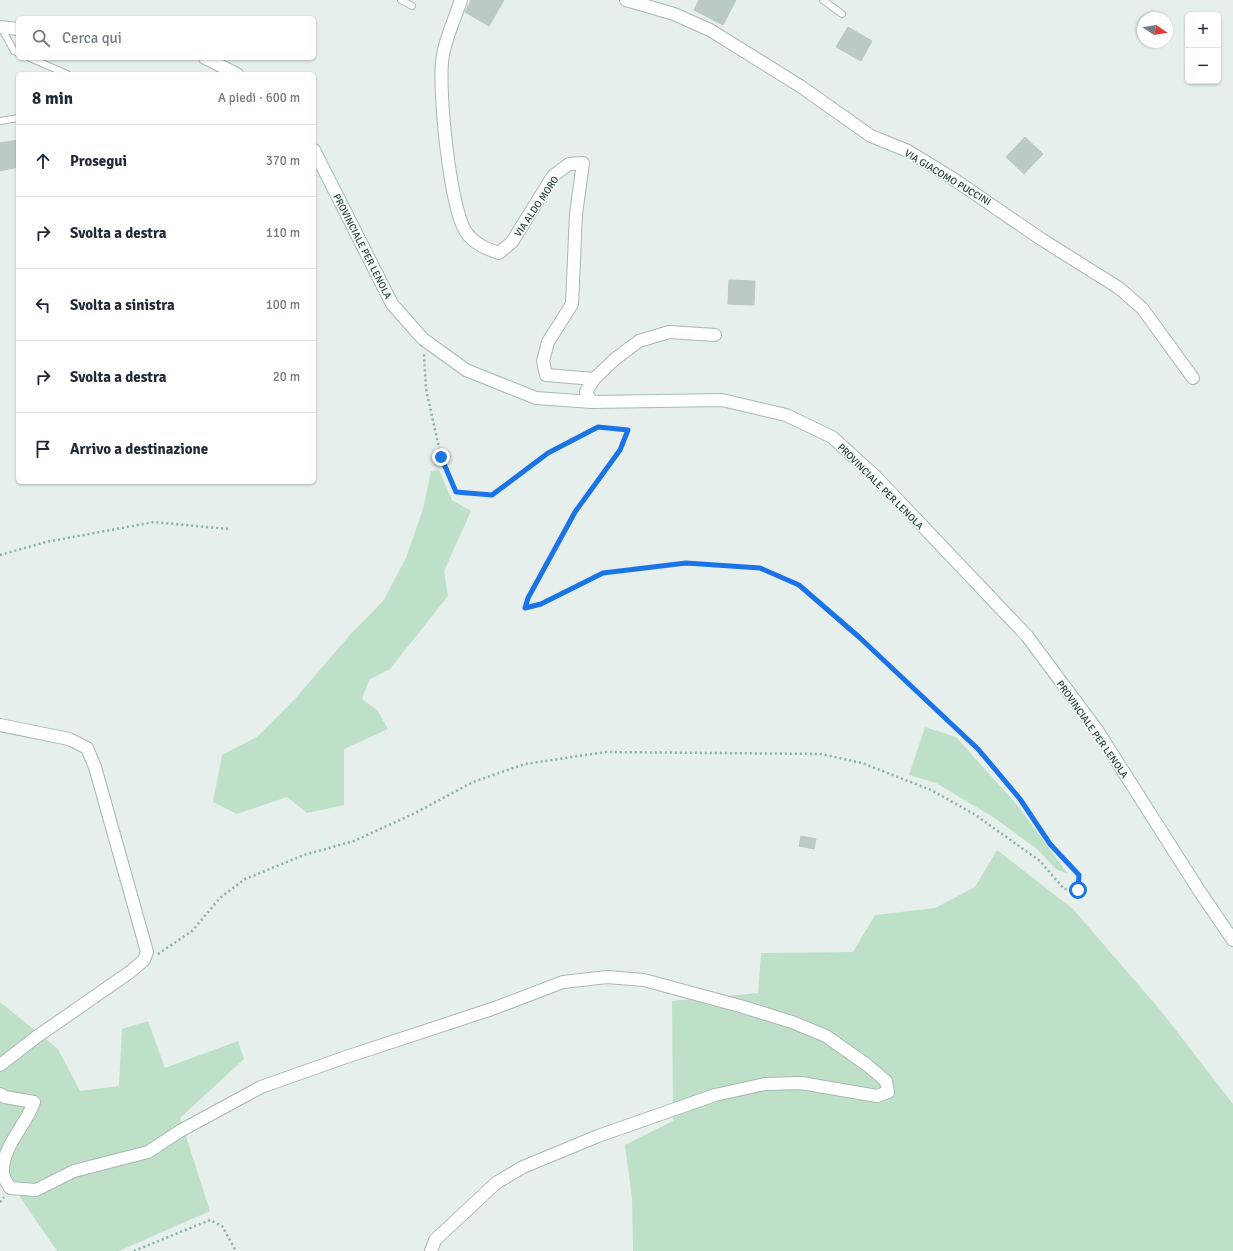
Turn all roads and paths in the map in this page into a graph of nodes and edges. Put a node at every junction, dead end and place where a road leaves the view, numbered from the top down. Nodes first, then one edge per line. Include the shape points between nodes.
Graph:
1 (401, 0) edge
2 (461, 0) edge
3 (626, 0) edge
4 (823, 0) edge
5 (412, 6) dead end
6 (842, 14) dead end
7 (1, 27) edge
8 (16, 29) edge
9 (16, 52) edge
10 (35, 60) edge
11 (209, 60) edge
12 (62, 72) edge
13 (233, 72) edge
14 (16, 118) edge
15 (0, 120) edge
16 (316, 154) edge
17 (715, 335) dead end
18 (422, 339) junction
19 (1193, 378) dead end
20 (594, 379) junction
21 (592, 402) junction
22 (228, 529) dead end
23 (0, 555) edge
24 (0, 725) edge
25 (1233, 940) edge
26 (144, 960) junction
27 (0, 1065) edge
28 (0, 1094) edge
29 (134, 1251) edge
30 (236, 1251) edge
31 (431, 1251) edge

1 - 5 lane
2 - 20 street, VIA ALDO MORO via 443,55 440,76 450,177 458,212 466,232 481,246 499,254 512,242 553,176 569,164 583,163 576,221 572,304 548,342 543,361 546,375
3 - 19 street, VIA GIACOMO PUCCINI via 674,14 710,30 800,86 872,136 908,151 952,178 1119,288 1142,308
4 - 6 lane
7 - 8 street
7 - 9 lane
10 - 12 lane
11 - 13 street
14 - 15 lane
16 - 18 street, PROVINCIALE PER LENOLA via 392,304
17 - 20 street via 669,332 638,341
18 - 21 street, PROVINCIALE PER LENOLA via 466,370 536,398
18 - 26 path via 428,397 441,457 456,492 492,495 548,453 598,427 628,430 620,450 575,512 525,608 541,604 603,573 686,563 760,568 799,585 859,637 978,749 1020,799 1050,844 1079,875 1078,890 1064,889 1040,861 974,814 931,790 862,763 821,754 606,752 525,764 480,780 354,841 304,855 245,879 220,898 192,932 166,950
20 - 21 street via 586,392
21 - 25 street, PROVINCIALE PER LENOLA via 722,400 786,415 832,437 876,477 1027,636 1097,730
22 - 23 path via 154,522 46,542
24 - 26 street via 69,739 87,748 95,767 147,952
26 - 27 street
28 - 31 street via 34,1102 5,1155 3,1175 10,1188 36,1190 74,1171 148,1152 180,1131 261,1088 563,982 607,977 644,980 673,987 792,1022 826,1036 886,1081 888,1092 877,1096 801,1083 765,1084 715,1095 606,1133 523,1167 496,1183 435,1240
29 - 30 path via 210,1220 222,1226

